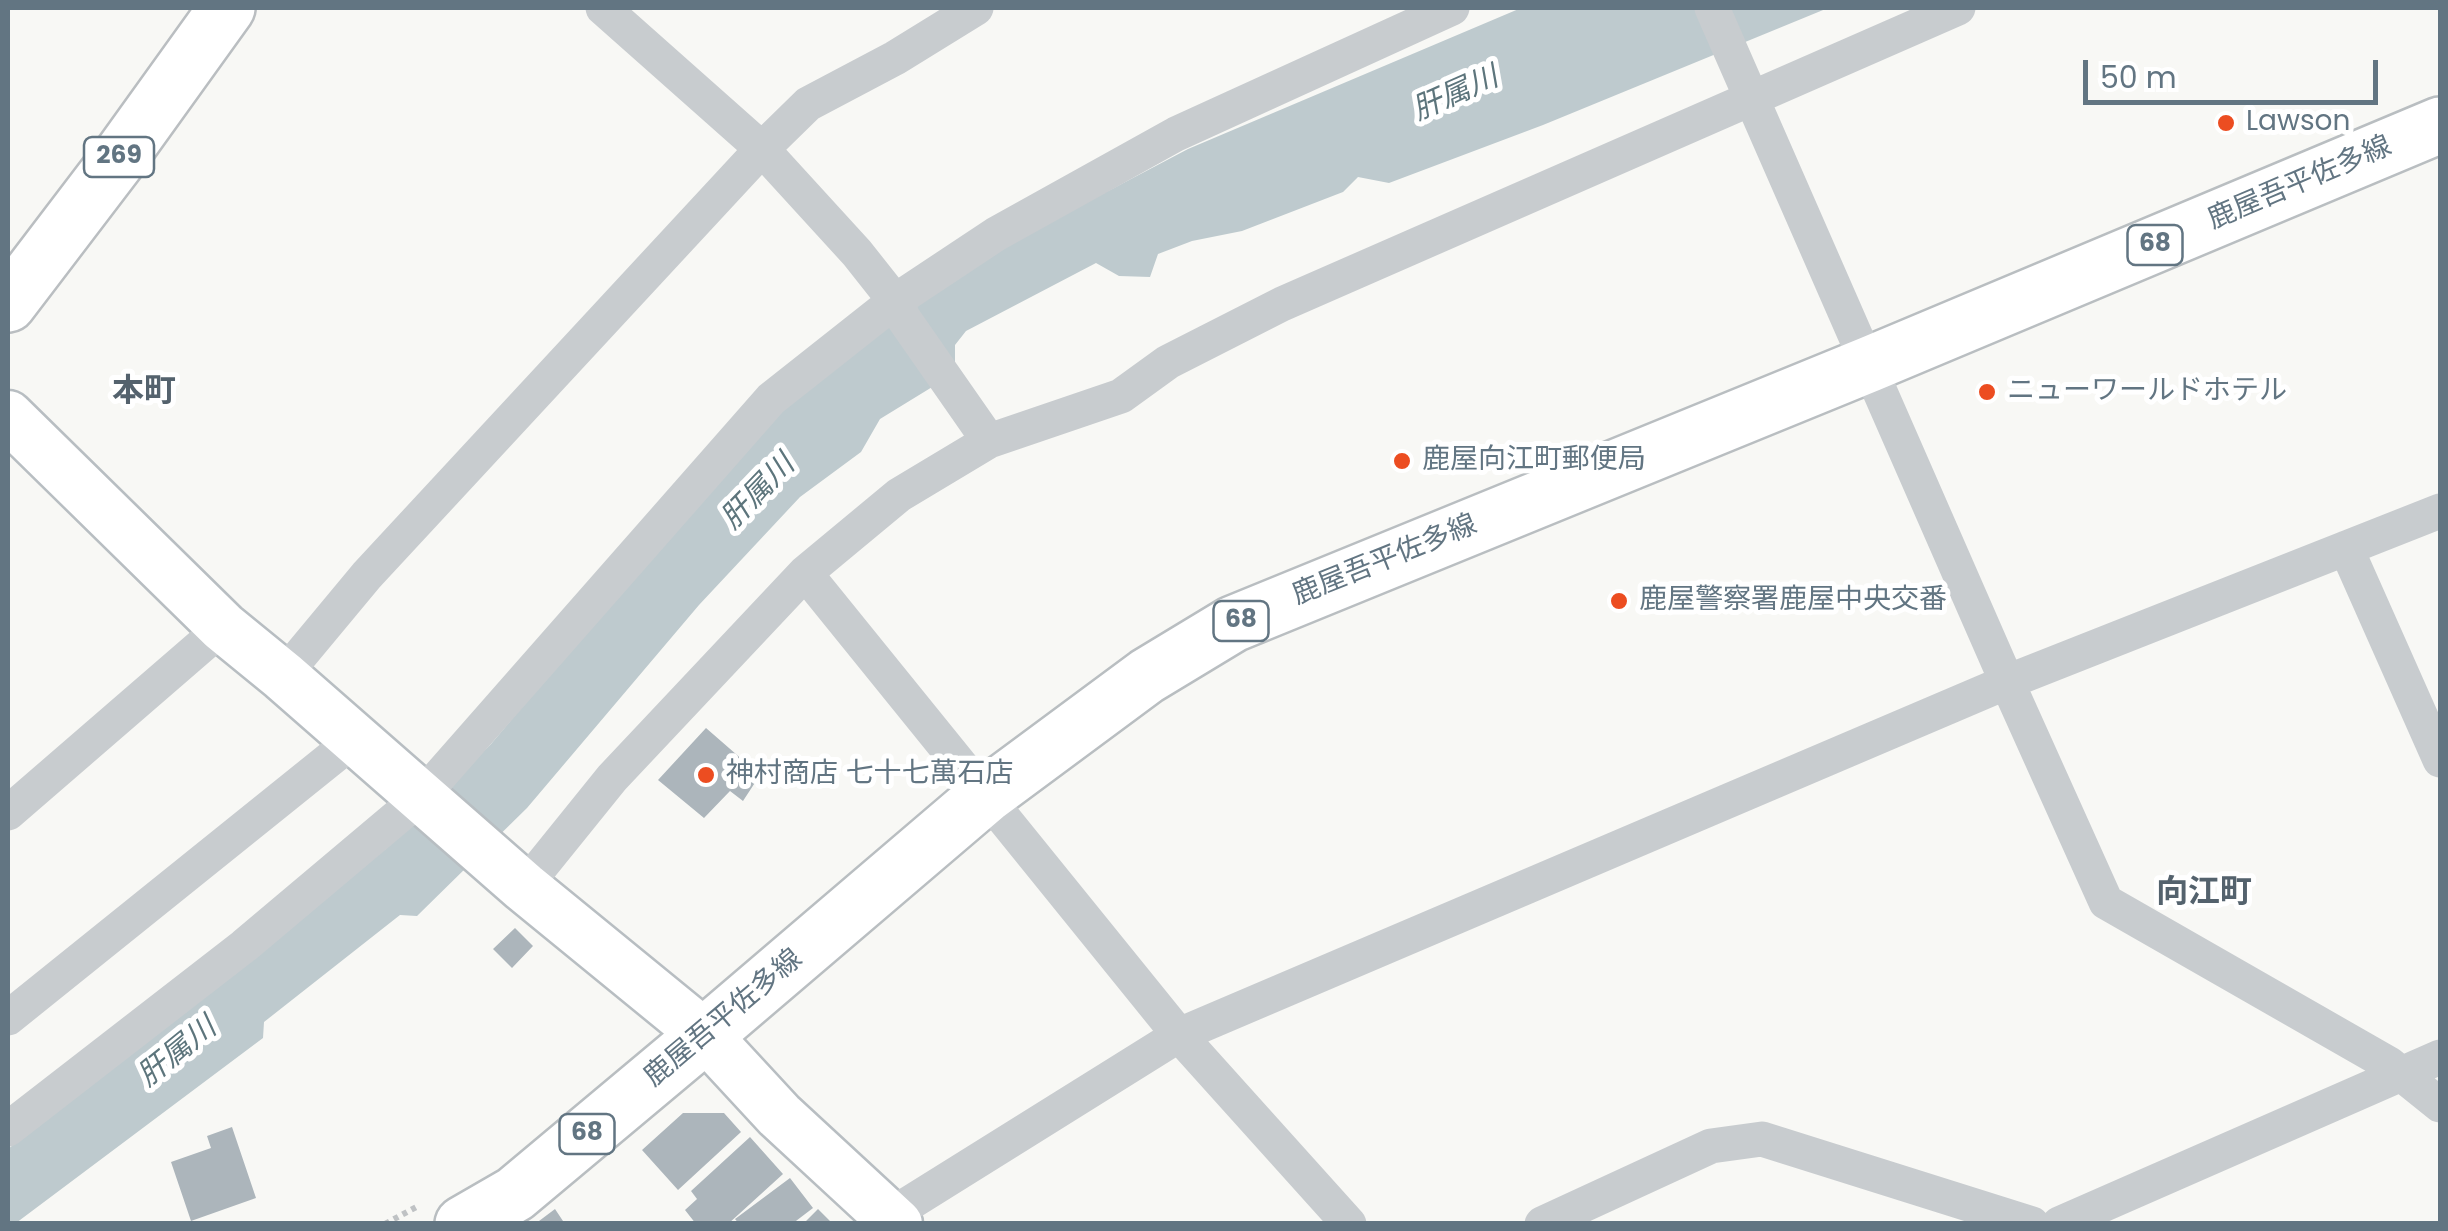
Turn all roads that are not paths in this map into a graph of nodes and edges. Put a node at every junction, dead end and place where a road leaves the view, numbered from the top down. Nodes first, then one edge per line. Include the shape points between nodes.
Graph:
1 (227, 8) edge
2 (603, 8) edge
3 (976, 8) edge
4 (1452, 8) edge
5 (1712, 8) edge
6 (1958, 8) edge
7 (1748, 88) junction
8 (2440, 125) edge
9 (762, 149) junction
10 (8, 304) edge
11 (899, 310) junction
12 (1870, 364) junction
13 (8, 416) edge
14 (989, 441) junction
15 (2440, 511) edge
16 (2346, 548) junction
17 (805, 573) junction
18 (223, 627) junction
19 (283, 676) junction
20 (2007, 682) junction
21 (355, 738) junction
22 (2440, 760) edge
23 (985, 796) junction
24 (421, 797) junction
25 (8, 813) edge
26 (524, 887) junction
27 (8, 1018) edge
28 (705, 1036) junction
29 (1179, 1036) junction
30 (2440, 1057) edge
31 (2402, 1074) junction
32 (2440, 1105) edge
33 (8, 1129) edge
34 (449, 1210) edge
35 (893, 1220) edge
36 (1350, 1224) edge
37 (1542, 1224) edge
38 (2032, 1224) edge
39 (2059, 1224) edge

1 - 10 main road, 269
2 - 9 street
3 - 9 street via 808,104
4 - 11 street via 1176,134 996,234
5 - 7 street
6 - 7 street
7 - 12 street
7 - 14 street via 1282,304 1168,362 1121,396
8 - 12 main road, 鹿屋吾平佐多線 / 68
9 - 11 street via 857,252
9 - 19 street via 367,575
11 - 14 street
11 - 24 street via 771,399
12 - 20 street
12 - 23 main road, 鹿屋吾平佐多線 / 68 via 1233,624 1148,676
13 - 18 street
14 - 17 street via 899,495
15 - 16 street
16 - 20 street
16 - 22 street
17 - 23 street
17 - 26 street via 612,778
18 - 19 street
18 - 25 street
19 - 21 street
20 - 29 street
20 - 31 street via 2106,902
21 - 24 street
21 - 27 street
23 - 28 main road, 鹿屋吾平佐多線 / 68
23 - 29 street
24 - 26 street
24 - 33 street via 244,946
26 - 28 street
28 - 34 main road, 鹿屋吾平佐多線 / 68 via 515,1194
28 - 35 street via 779,1116
29 - 35 street
29 - 36 street
30 - 31 street
31 - 32 street
31 - 39 street
37 - 38 street via 1711,1146 1762,1140

